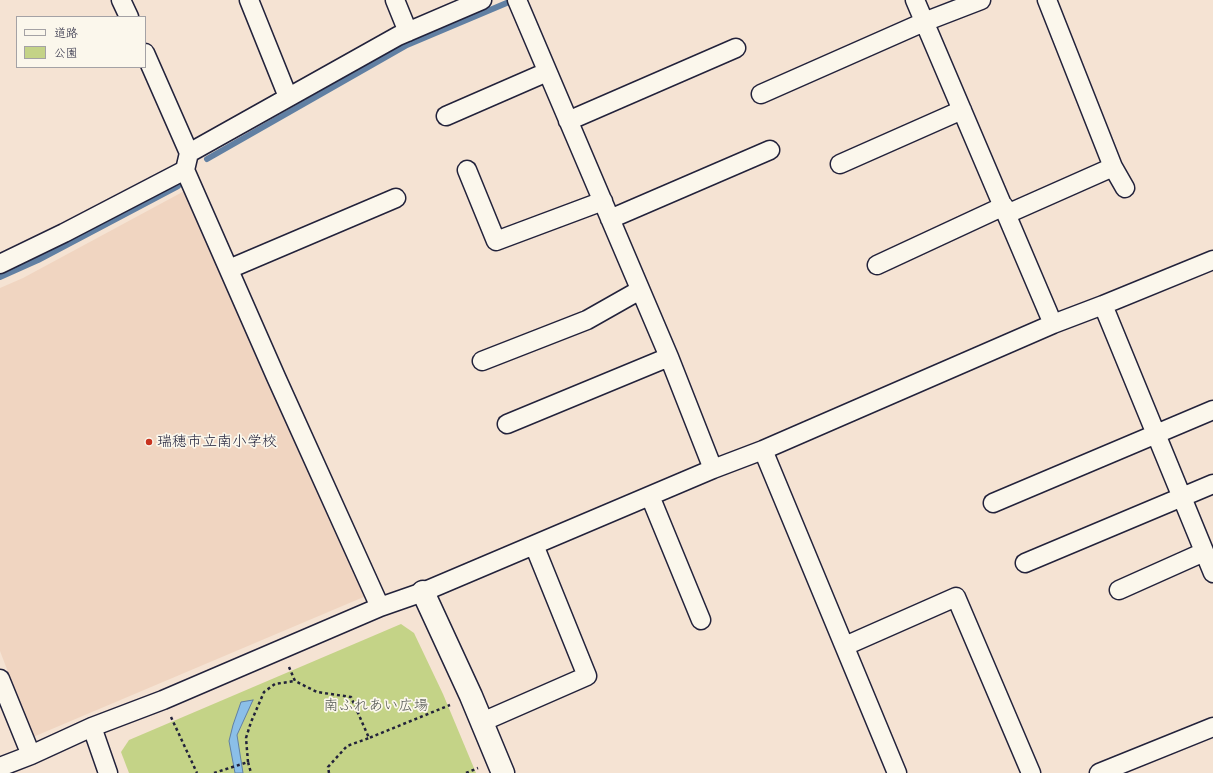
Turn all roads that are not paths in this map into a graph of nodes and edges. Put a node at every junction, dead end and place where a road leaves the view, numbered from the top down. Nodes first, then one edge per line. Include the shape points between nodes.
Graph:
1 (121, 0) edge
2 (249, 0) edge
3 (395, 0) edge
4 (482, 0) edge
5 (517, 0) edge
6 (915, 0) edge
7 (981, 0) edge
8 (1047, 0) edge
9 (129, 16) edge
10 (924, 22) junction
11 (408, 32) junction
12 (736, 48) dead end
13 (146, 55) edge
14 (547, 72) junction
15 (761, 94) dead end
16 (288, 97) junction
17 (962, 110) junction
18 (446, 116) dead end
19 (568, 121) junction
20 (770, 150) dead end
21 (189, 153) junction
22 (840, 164) dead end
23 (1113, 167) junction
24 (185, 170) junction
25 (466, 170) dead end
26 (1125, 188) dead end
27 (396, 198) dead end
28 (603, 201) junction
29 (1005, 210) junction
30 (610, 218) junction
31 (1213, 260) edge
32 (0, 264) edge
33 (877, 265) dead end
34 (229, 269) junction
35 (640, 290) junction
36 (1103, 305) junction
37 (1053, 324) junction
38 (669, 357) junction
39 (482, 361) dead end
40 (1213, 410) edge
41 (507, 424) dead end
42 (1156, 434) junction
43 (763, 450) junction
44 (713, 469) junction
45 (1213, 484) edge
46 (650, 496) junction
47 (1182, 497) junction
48 (993, 503) dead end
49 (534, 545) junction
50 (1208, 552) edge
51 (1025, 563) dead end
52 (1213, 573) edge
53 (1119, 590) dead end
54 (423, 592) junction
55 (380, 606) junction
56 (701, 620) dead end
57 (845, 646) junction
58 (0, 679) edge
59 (482, 722) junction
60 (92, 727) junction
61 (1213, 727) edge
62 (31, 755) junction
63 (0, 767) edge
64 (108, 773) edge
65 (503, 773) edge
66 (897, 773) edge
67 (1031, 773) edge
68 (1099, 773) edge

1 - 9 street
2 - 16 street
3 - 11 street
4 - 11 street
5 - 14 street
6 - 10 street
7 - 10 street
8 - 23 street
10 - 15 street
10 - 17 street
11 - 16 street
12 - 19 street
13 - 21 street
14 - 18 street
14 - 19 street
16 - 21 street
17 - 22 street
17 - 29 street
19 - 28 street
20 - 30 street
21 - 24 street
23 - 26 street
23 - 29 street
24 - 32 street
24 - 34 street
25 - 28 street via 496,241
27 - 34 street
28 - 30 street
29 - 33 street
29 - 37 street
30 - 35 street
31 - 36 street
34 - 55 street
35 - 38 street
35 - 39 street via 587,320
36 - 37 street
36 - 42 street
37 - 43 street
38 - 41 street
38 - 44 street
40 - 42 street
42 - 47 street
42 - 48 street
43 - 44 street
43 - 57 street
44 - 46 street
45 - 47 street
46 - 49 street
46 - 56 street
47 - 50 street
47 - 51 street
49 - 54 street
49 - 59 street via 587,676
50 - 52 street
50 - 53 street
54 - 55 street
54 - 59 street
55 - 60 street via 163,700
57 - 66 street
57 - 67 street via 956,597
58 - 62 street
59 - 65 street
60 - 62 street
60 - 64 street
61 - 68 street
62 - 63 street

